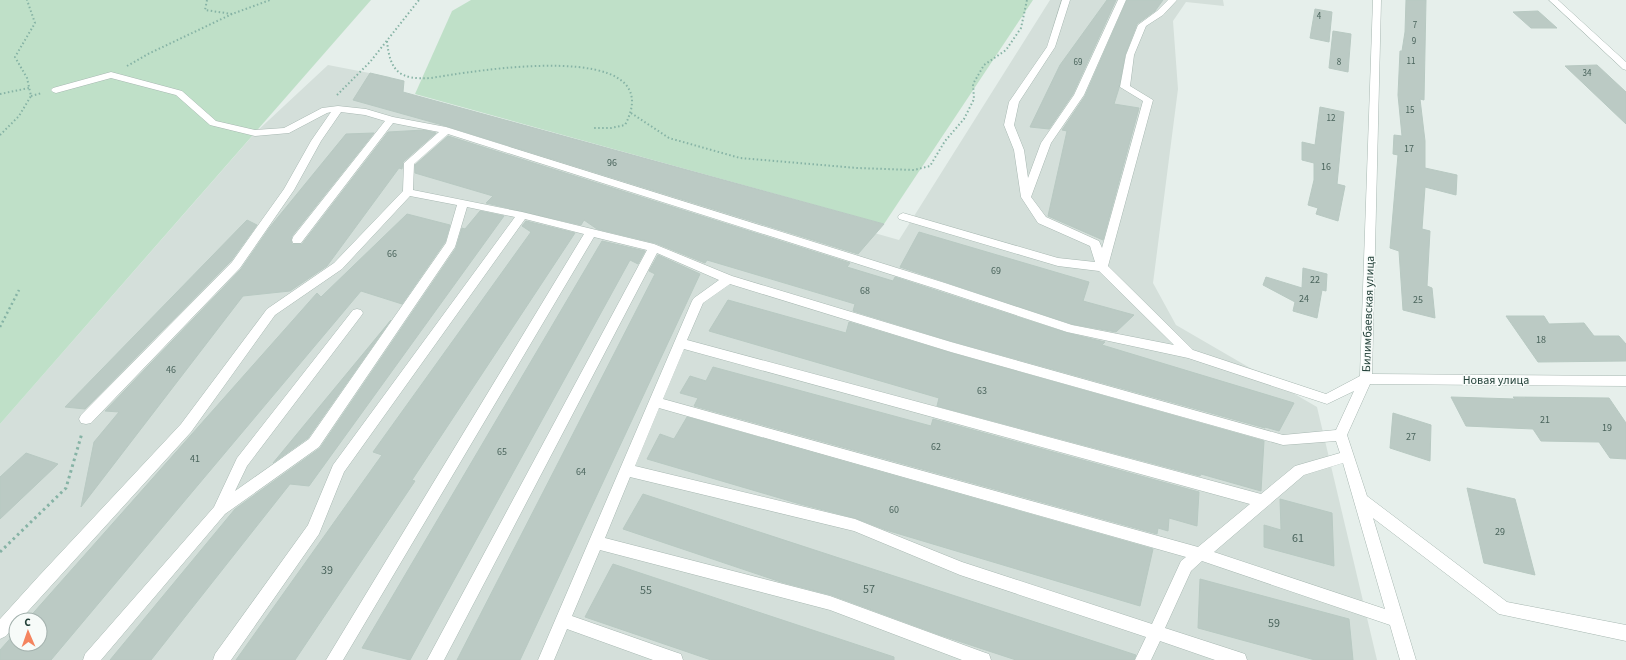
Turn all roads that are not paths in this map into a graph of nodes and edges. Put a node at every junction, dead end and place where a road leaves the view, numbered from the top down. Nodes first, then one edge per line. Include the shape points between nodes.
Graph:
1 (1066, 0) edge
2 (1122, 0) edge
3 (1173, 0) edge
4 (1377, 0) edge
5 (1553, 0) edge
6 (1626, 67) edge
7 (56, 90) dead end
8 (338, 109) junction
9 (391, 120) junction
10 (446, 130) junction
11 (408, 192) junction
12 (1026, 197) junction
13 (463, 203) junction
14 (522, 215) junction
15 (903, 217) dead end
16 (591, 232) junction
17 (297, 240) dead end
18 (654, 248) junction
19 (1102, 267) junction
20 (728, 279) junction
21 (357, 313) dead end
22 (680, 343) junction
23 (1189, 353) junction
24 (1366, 379) junction
25 (1626, 381) edge
26 (655, 402) junction
27 (86, 420) road end
28 (1340, 434) junction
29 (1348, 456) junction
30 (626, 470) junction
31 (1361, 500) junction
32 (1263, 501) junction
33 (220, 510) junction
34 (596, 542) junction
35 (1200, 554) junction
36 (563, 620) junction
37 (1396, 620) junction
38 (0, 631) edge
39 (1626, 633) edge
40 (1155, 634) junction
41 (91, 660) edge
42 (221, 660) edge
43 (334, 660) edge
44 (435, 660) edge
45 (546, 660) edge
46 (675, 660) edge
47 (983, 660) edge
48 (1143, 660) edge
49 (1239, 660) edge
50 (1408, 660) edge

1 - 12 street via 1051,47 1014,102 1009,125 1019,150
2 - 12 street via 1079,95 1046,143
3 - 19 street via 1160,14 1142,25 1130,55 1125,87 1148,100
4 - 24 street, Билимбаевская улица
5 - 6 street
7 - 8 street via 111,75 179,93 213,123 255,133 286,131 325,110
8 - 9 street via 366,112
8 - 27 street via 316,141 289,190 236,265
9 - 10 street
9 - 17 street
10 - 11 street via 409,163
10 - 23 street via 1071,329
11 - 13 street
11 - 38 street via 338,266 271,312 186,428
12 - 19 street via 1042,220 1095,244
13 - 14 street
13 - 33 street via 451,244 314,443
14 - 16 street
14 - 42 street via 338,469 314,529
15 - 19 street via 1058,262
16 - 18 street
16 - 43 street
18 - 20 street
18 - 44 street
19 - 23 street
20 - 22 street via 698,301
20 - 28 street via 952,347 1283,440
21 - 33 street via 242,462
22 - 26 street
22 - 32 street
23 - 24 street via 1327,399
24 - 25 street, Новая улица
24 - 28 street, Билимбаевская улица
26 - 30 street
26 - 35 street
28 - 29 street
29 - 31 street
29 - 32 street via 1300,470
30 - 34 street
30 - 40 street via 855,525 960,568
31 - 37 street
31 - 39 street via 1504,610
32 - 35 street
33 - 41 street
34 - 36 street
34 - 47 street via 830,603
35 - 37 street
35 - 40 street via 1186,566
36 - 45 street
36 - 46 street
37 - 50 street
40 - 48 street
40 - 49 street

